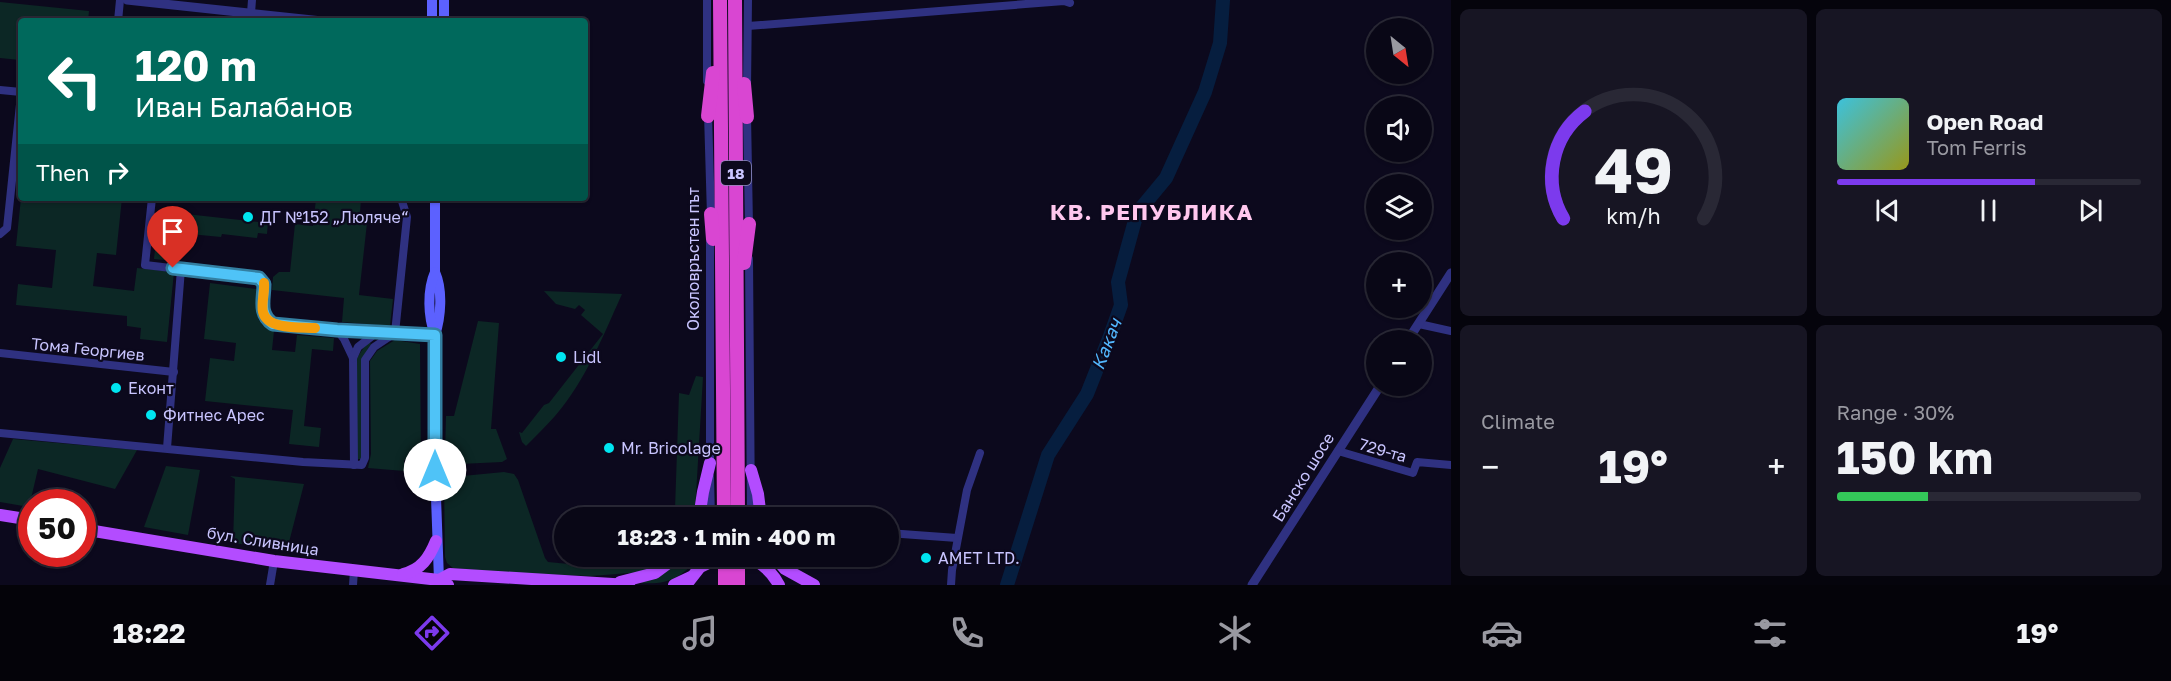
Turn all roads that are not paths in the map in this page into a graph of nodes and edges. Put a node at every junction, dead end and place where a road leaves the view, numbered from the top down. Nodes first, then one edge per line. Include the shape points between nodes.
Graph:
1 (120, 0) edge
2 (127, 0) edge
3 (252, 0) edge
4 (432, 0) edge
5 (444, 0) edge
6 (707, 0) edge
7 (748, 0) edge
8 (1070, 3) dead end
9 (720, 7) edge
10 (735, 7) edge
11 (251, 13) junction
12 (118, 18) edge
13 (295, 18) edge
14 (432, 18) edge
15 (444, 18) edge
16 (748, 26) junction
17 (0, 90) edge
18 (18, 93) edge
19 (708, 116) junction
20 (747, 117) junction
21 (18, 122) edge
22 (152, 201) edge
23 (402, 201) edge
24 (435, 201) edge
25 (711, 214) junction
26 (748, 224) junction
27 (0, 234) edge
28 (181, 269) junction
29 (1451, 273) edge
30 (722, 312) junction
31 (1419, 324) junction
32 (337, 330) junction
33 (1415, 330) edge
34 (738, 331) junction
35 (1451, 331) edge
36 (377, 332) junction
37 (395, 333) junction
38 (435, 335) junction
39 (0, 353) edge
40 (352, 358) junction
41 (174, 372) junction
42 (1374, 396) edge
43 (0, 433) edge
44 (167, 448) junction
45 (1338, 451) junction
46 (980, 453) dead end
47 (710, 463) junction
48 (358, 465) junction
49 (1451, 465) edge
50 (751, 470) junction
51 (701, 507) edge
52 (711, 507) edge
53 (724, 507) edge
54 (738, 507) edge
55 (750, 507) edge
56 (760, 507) edge
57 (0, 515) edge
58 (18, 518) edge
59 (96, 531) edge
60 (899, 534) edge
61 (957, 538) junction
62 (436, 541) junction
63 (273, 561) junction
64 (663, 567) edge
65 (705, 567) edge
66 (717, 567) edge
67 (749, 567) edge
68 (760, 567) edge
69 (761, 567) edge
70 (783, 567) edge
71 (354, 570) junction
72 (397, 576) junction
73 (499, 578) junction
74 (688, 581) edge
75 (443, 583) edge
76 (610, 584) edge
77 (270, 585) edge
78 (353, 585) edge
79 (523, 585) edge
80 (628, 585) edge
81 (674, 585) edge
82 (725, 585) edge
83 (738, 585) edge
84 (779, 585) edge
85 (785, 585) edge
86 (814, 585) edge
87 (951, 585) edge
88 (1252, 585) edge

1 - 12 street
2 - 11 street
3 - 11 street
4 - 14 main road
5 - 15 main road
6 - 19 street, Околовръстен път
7 - 16 street
8 - 16 street
9 - 19 highway
9 - 30 highway, Околовръстен път / 18
10 - 20 highway
10 - 34 highway, 18
11 - 13 street
16 - 20 street
17 - 18 street
19 - 25 street, Околовръстен път
20 - 26 street
21 - 27 street via 7,228
22 - 28 street via 145,265
23 - 37 street via 407,217
24 - 38 main road via 430,324
25 - 30 highway
25 - 47 street, Околовръстен път
26 - 34 highway
26 - 50 street
28 - 32 street via 259,278 264,284 263,312 268,321
28 - 41 street
29 - 31 street
30 - 53 highway, Околовръстен път / 18
31 - 33 street
31 - 35 street
32 - 36 street
32 - 40 street
34 - 54 highway, 18
36 - 37 street
36 - 40 street via 362,342
37 - 38 street
37 - 48 street via 374,347 365,360 365,459
38 - 62 main road
39 - 41 street, Тома Георгиев
40 - 48 street
41 - 44 street
42 - 45 street, Банско шосе
43 - 44 street
44 - 48 street
45 - 49 street, 729-та via 1413,472 1417,462
45 - 88 street, Банско шосе
46 - 61 street
47 - 51 main road
47 - 52 street, Околовръстен път
50 - 55 street
50 - 56 main road
57 - 58 main road
59 - 63 main road, бул. Сливница
60 - 61 street
61 - 87 street
62 - 72 main road via 423,564
62 - 75 main road
63 - 71 main road, бул. Сливница
63 - 77 street
64 - 76 main road via 641,578
65 - 74 main road
66 - 82 highway
67 - 83 highway
68 - 84 main road
69 - 85 main road
70 - 86 main road
71 - 72 main road, бул. Сливница
71 - 78 street
72 - 75 main road, бул. Сливница
73 - 75 main road, бул. Сливница via 450,574
73 - 76 main road, бул. Сливница
73 - 79 main road, бул. Сливница
74 - 81 main road
76 - 80 main road, бул. Сливница

